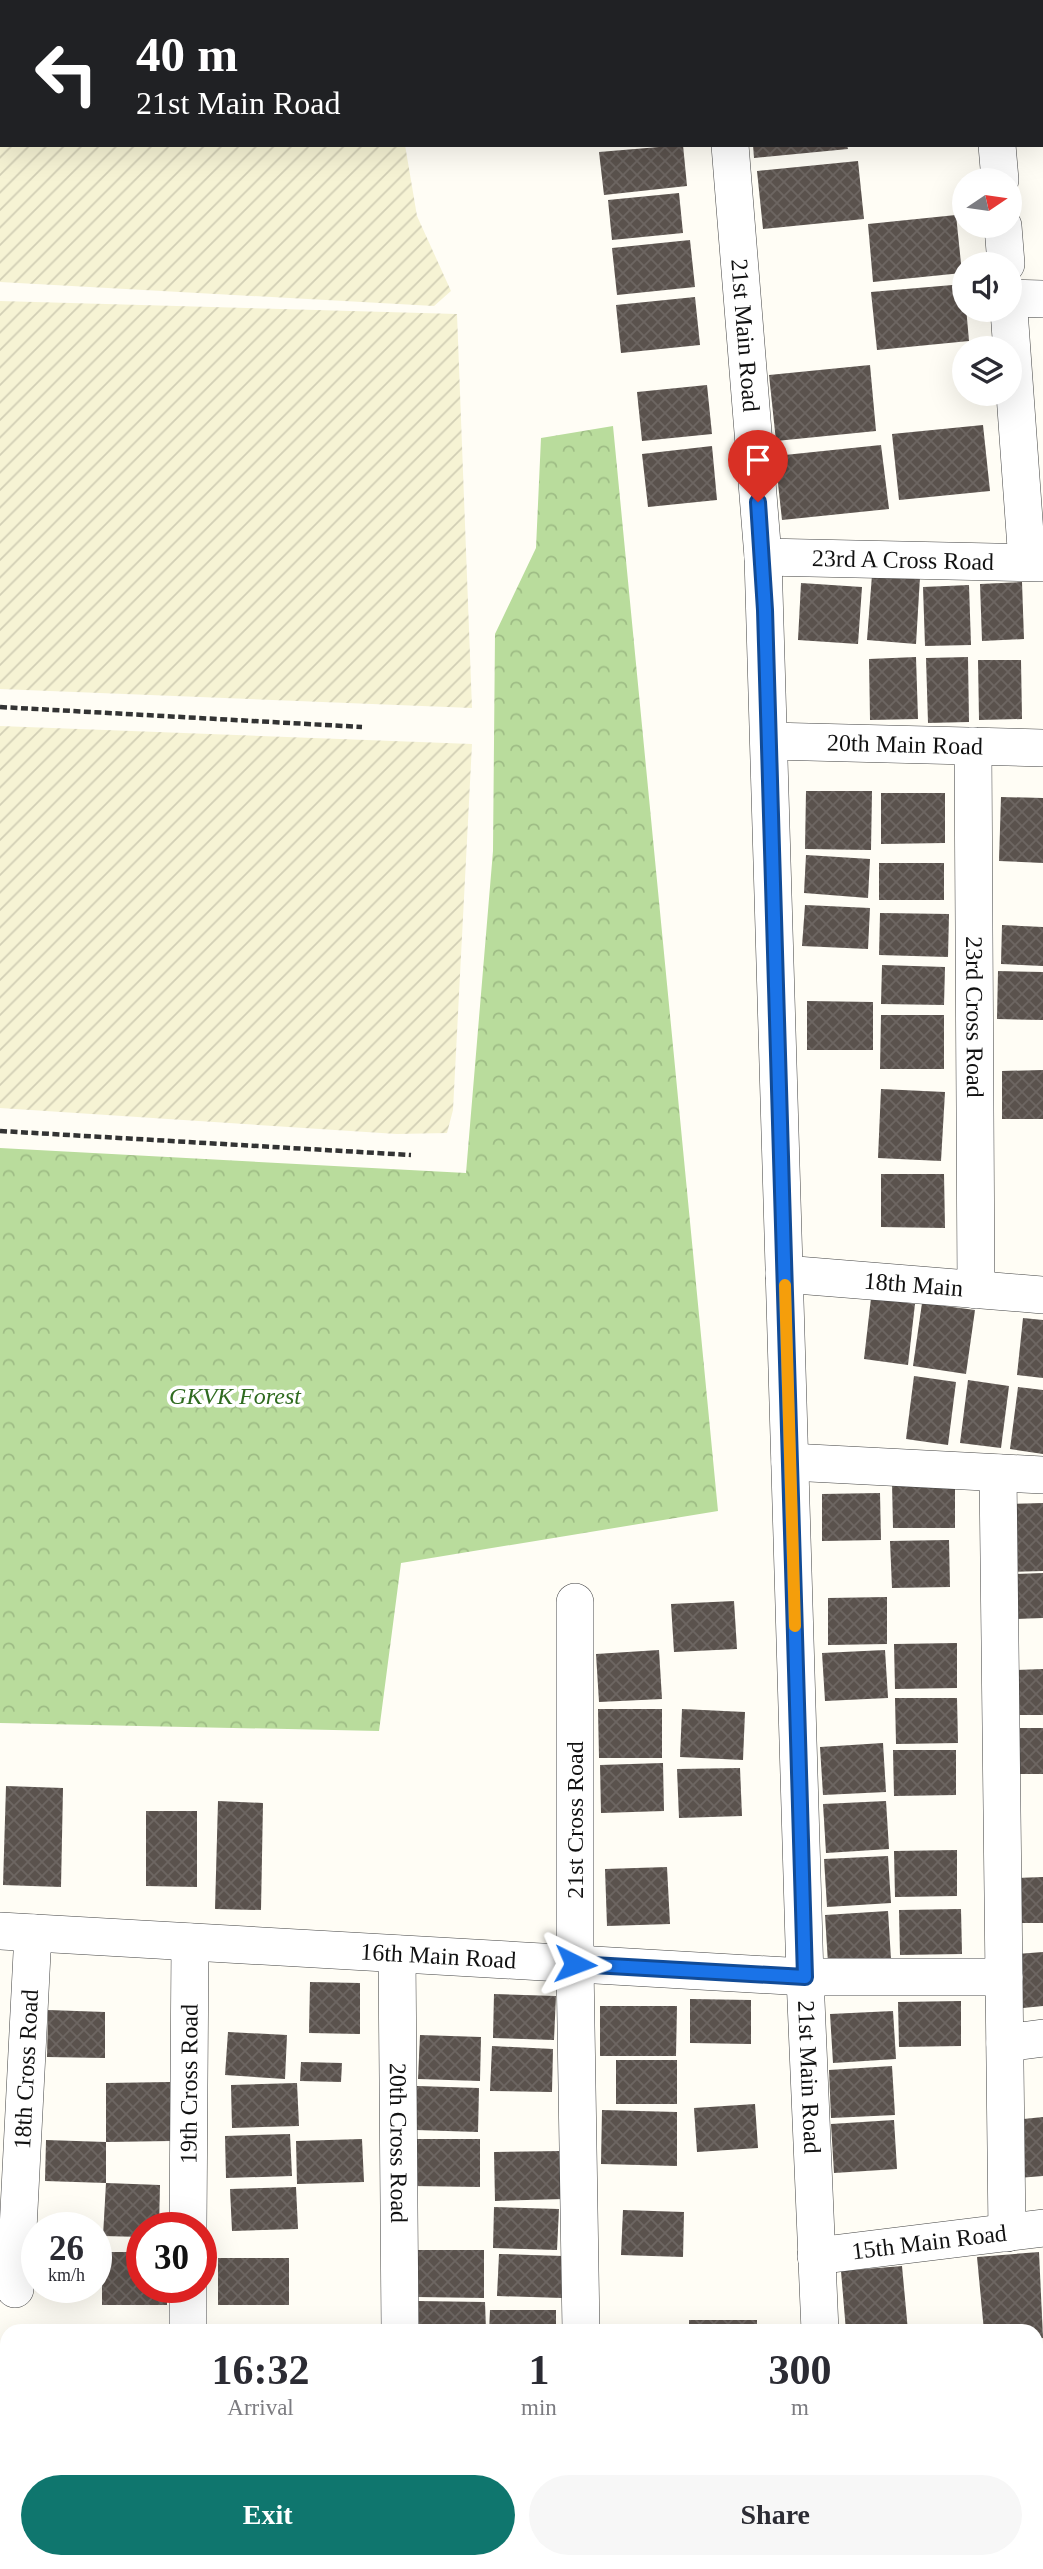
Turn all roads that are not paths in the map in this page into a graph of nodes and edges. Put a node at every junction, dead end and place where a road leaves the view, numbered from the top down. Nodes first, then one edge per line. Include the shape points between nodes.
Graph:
1 (730, 147) edge
2 (997, 147) edge
3 (999, 168) edge
4 (1022, 298) edge
5 (1043, 299) edge
6 (1010, 322) edge
7 (763, 557) junction
8 (1035, 563) edge
9 (769, 741) junction
10 (974, 746) junction
11 (1043, 748) edge
12 (784, 1274) junction
13 (976, 1290) junction
14 (1043, 1295) edge
15 (790, 1462) junction
16 (998, 1473) junction
17 (1043, 1475) edge
18 (575, 1602) dead end
19 (16, 1932) edge
20 (190, 1942) junction
21 (397, 1954) junction
22 (575, 1964) junction
23 (805, 1977) junction
24 (1004, 1977) junction
25 (1043, 2038) edge
26 (1005, 2043) junction
27 (188, 2212) edge
28 (1043, 2228) edge
29 (1007, 2233) junction
30 (817, 2256) junction
31 (15, 2289) dead end
32 (188, 2303) edge
33 (188, 2324) edge
34 (400, 2324) edge
35 (580, 2324) edge
36 (820, 2324) edge

1 - 7 street, 21st Main Road
2 - 3 street
4 - 5 street
6 - 8 street
7 - 8 street, 23rd A Cross Road
7 - 9 street, 21st Main Road
9 - 10 street, 20th Main Road
9 - 12 street, 21st Main Road
10 - 11 street, 20th Main Road
10 - 13 street, 23rd Cross Road
12 - 13 street, 18th Main
12 - 15 street, 21st Main Road
13 - 14 street, 18th Main
15 - 16 street
15 - 23 street, 21st Main Road
16 - 17 street
16 - 24 street
18 - 22 street, 21st Cross Road
19 - 20 street, 16th Main Road
19 - 31 street, 18th Cross Road
20 - 21 street, 16th Main Road
20 - 27 street, 19th Cross Road
21 - 22 street, 16th Main Road
21 - 34 street, 20th Cross Road
22 - 23 street, 16th Main Road
22 - 35 street, 21st Cross Road
23 - 24 street, 16th Main Road
23 - 30 street, 21st Main Road
24 - 26 street
25 - 26 street
26 - 29 street
28 - 29 street, 15th Main Road
29 - 30 street, 15th Main Road
30 - 36 street, 21st Main Road
32 - 33 street

